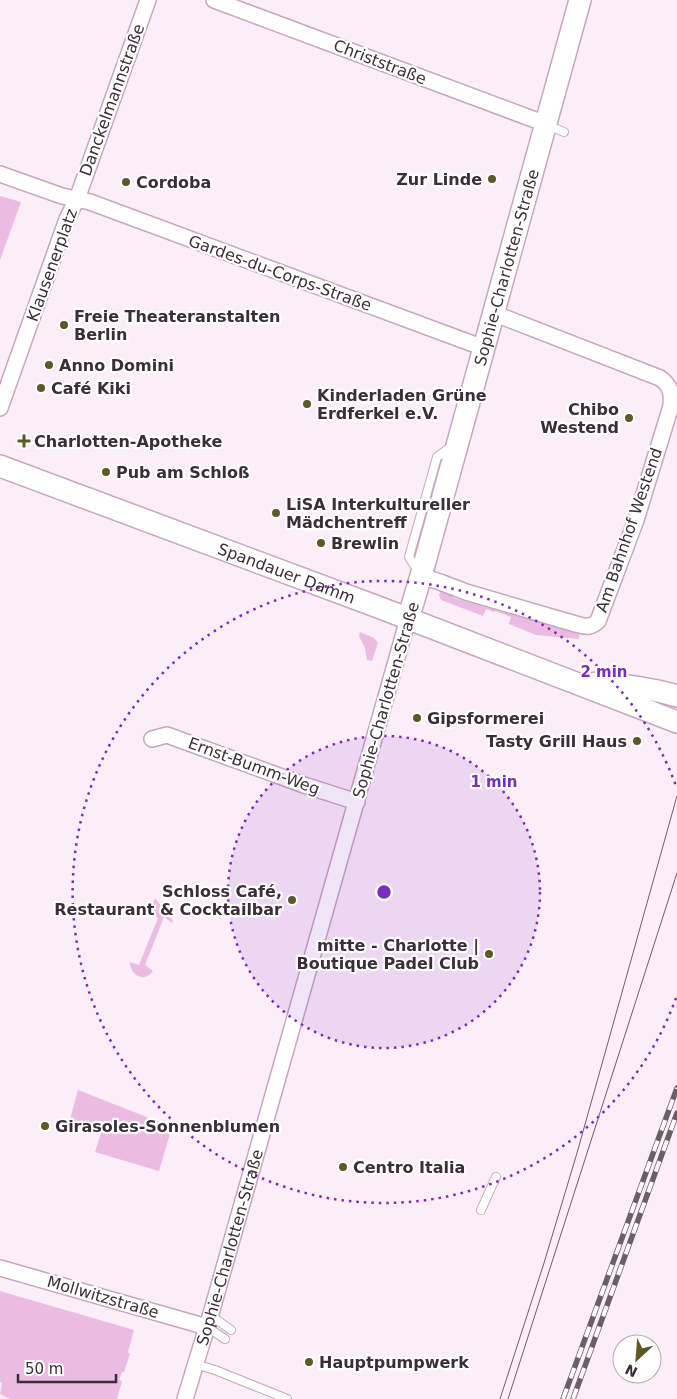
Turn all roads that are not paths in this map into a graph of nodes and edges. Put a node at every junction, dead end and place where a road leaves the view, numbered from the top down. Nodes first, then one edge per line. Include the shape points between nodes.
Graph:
1 (148, 0) edge
2 (214, 0) edge
3 (580, 0) edge
4 (555, 128) junction
5 (0, 174) edge
6 (77, 199) junction
7 (493, 313) junction
8 (484, 348) junction
9 (0, 408) edge
10 (0, 466) edge
11 (421, 576) junction
12 (408, 619) junction
13 (573, 681) junction
14 (674, 695) edge
15 (671, 719) edge
16 (152, 739) dead end
17 (356, 802) junction
18 (496, 1177) dead end
19 (481, 1210) dead end
20 (0, 1268) edge
21 (208, 1321) junction
22 (231, 1330) dead end
23 (225, 1339) dead end
24 (195, 1364) junction
25 (185, 1399) edge
26 (287, 1399) edge

1 - 6 street, Danckelmannstraße
2 - 4 street, Christstraße
3 - 4 main road, Sophie-Charlotten-Straße
4 - 7 main road, Sophie-Charlotten-Straße
5 - 6 street, Klausenerplatz
6 - 8 street, Gardes-du-Corps-Straße
6 - 9 street, Klausenerplatz
7 - 8 main road, Sophie-Charlotten-Straße
7 - 11 street, Am Bahnhof Westend via 660,378 669,386 671,406 636,520 598,621 593,625 586,627
8 - 11 main road, Sophie-Charlotten-Straße
10 - 12 main road, Spandauer Damm
11 - 12 main road, Sophie-Charlotten-Straße
12 - 13 main road, Spandauer Damm
12 - 17 street, Sophie-Charlotten-Straße
13 - 14 main road, Spandauer Damm via 631,686
13 - 15 main road, Spandauer Damm
16 - 17 street, Ernst-Bumm-Weg via 166,735
17 - 21 street, Sophie-Charlotten-Straße
18 - 19 lane
20 - 21 street, Mollwitzstraße
21 - 22 lane
21 - 23 lane
21 - 24 street, Sophie-Charlotten-Straße
24 - 25 street, Sophie-Charlotten-Straße
24 - 26 lane

